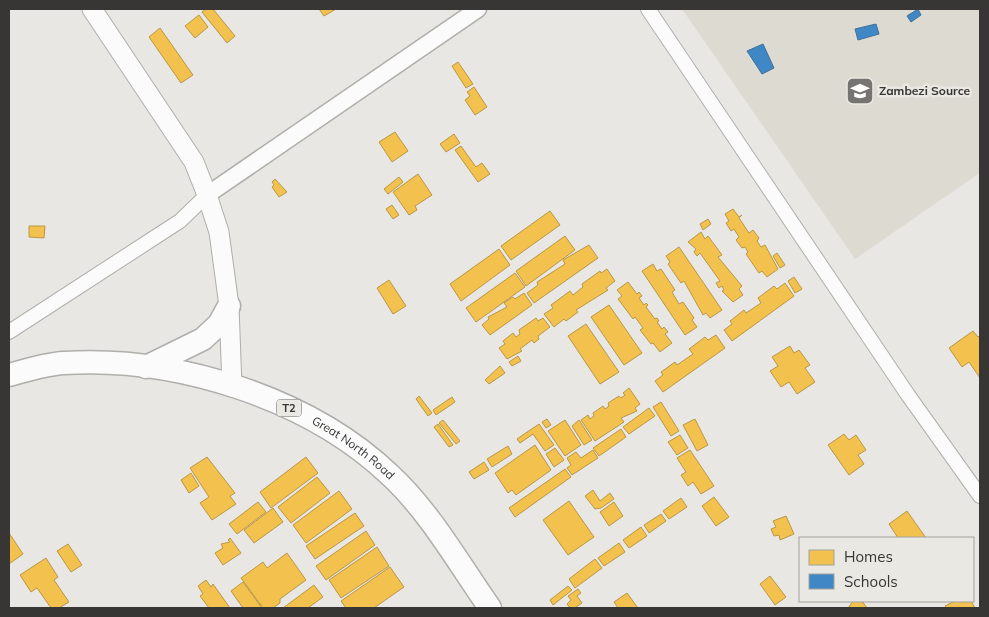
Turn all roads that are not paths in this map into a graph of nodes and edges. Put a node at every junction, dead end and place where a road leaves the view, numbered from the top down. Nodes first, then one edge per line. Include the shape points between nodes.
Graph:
1 (92, 9) edge
2 (478, 9) edge
3 (648, 9) edge
4 (207, 195) junction
5 (229, 306) junction
6 (9, 332) edge
7 (146, 367) junction
8 (9, 375) edge
9 (232, 387) junction
10 (980, 496) edge
11 (490, 608) edge

1 - 4 main road via 194,162
2 - 4 street
3 - 10 street via 908,395
4 - 5 main road via 220,232
4 - 6 street via 180,221
5 - 7 highway via 203,339
5 - 9 main road
7 - 8 highway, Great North Road / T2 via 63,363
7 - 9 highway, Great North Road / T2 via 196,375
9 - 11 highway, Great North Road / T2 via 270,398 307,416 350,442 391,475 422,512

